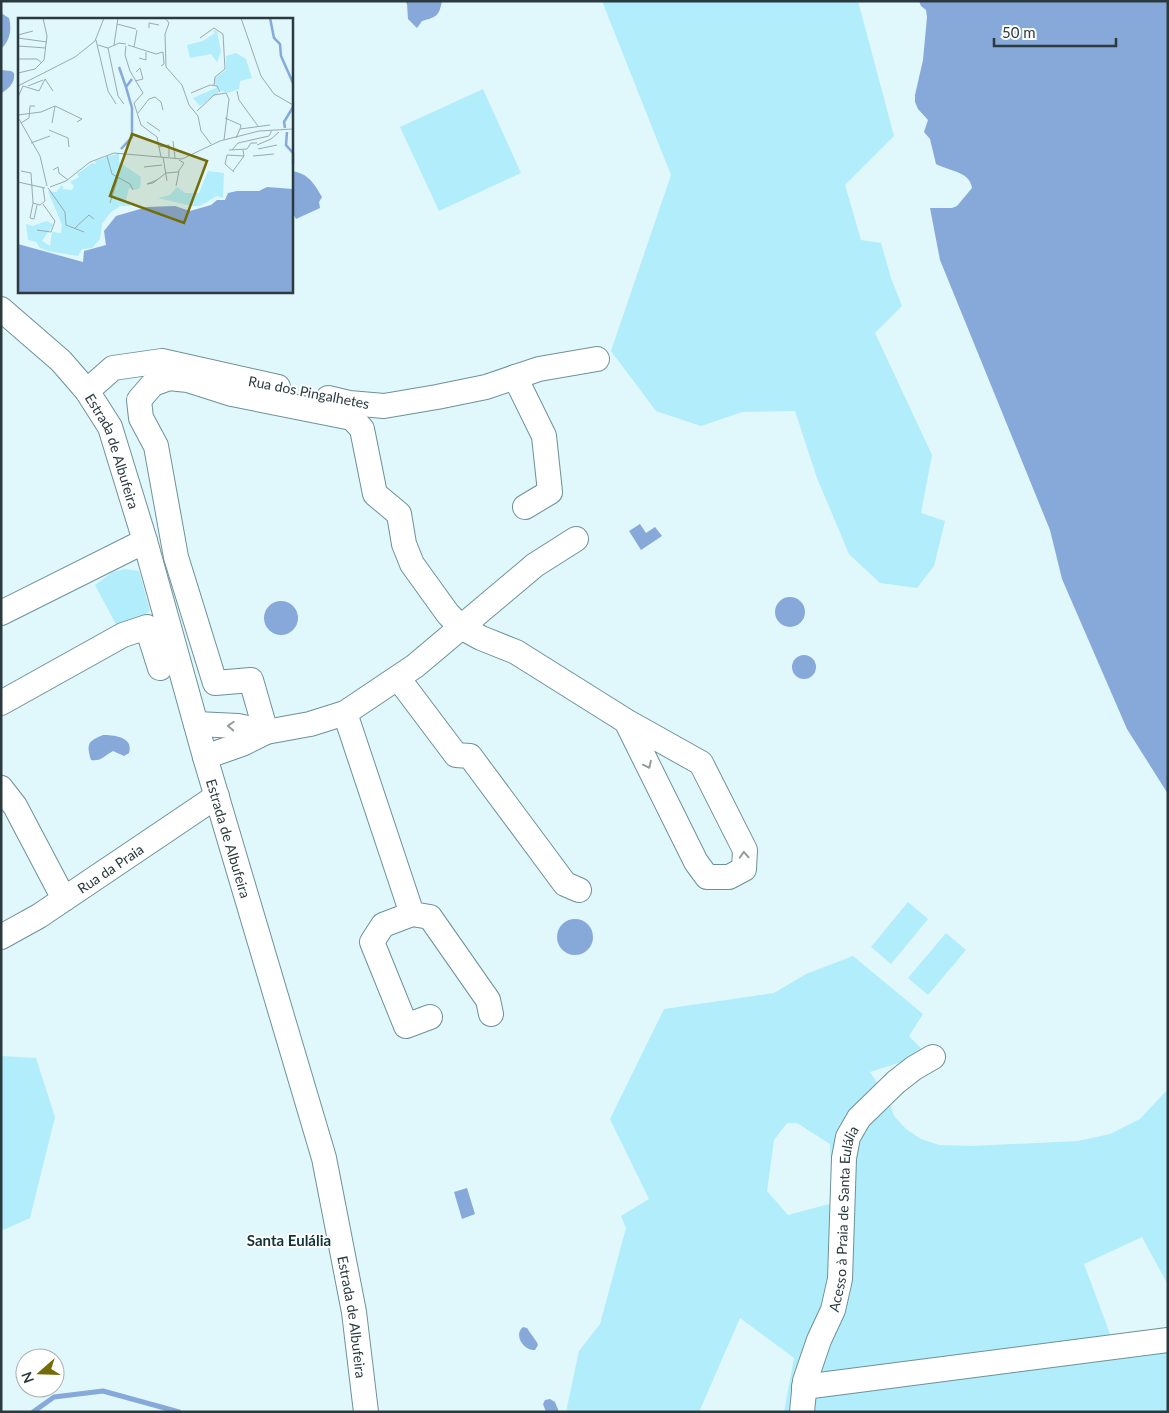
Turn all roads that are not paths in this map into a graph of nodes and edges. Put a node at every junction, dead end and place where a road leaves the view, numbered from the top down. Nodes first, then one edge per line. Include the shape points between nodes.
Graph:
1 (1, 308) edge
2 (596, 359) dead end
3 (515, 377) junction
4 (87, 391) junction
5 (525, 507) dead end
6 (576, 539) dead end
7 (145, 541) junction
8 (482, 610) junction
9 (1, 613) edge
10 (461, 627) junction
11 (481, 638) junction
12 (160, 668) dead end
13 (406, 672) junction
14 (1, 703) edge
15 (345, 713) junction
16 (626, 721) junction
17 (196, 724) junction
18 (266, 732) junction
19 (205, 757) junction
20 (1, 788) edge
21 (217, 796) junction
22 (579, 890) dead end
23 (64, 899) junction
24 (412, 914) junction
25 (1, 937) edge
26 (491, 1014) dead end
27 (430, 1017) dead end
28 (933, 1057) dead end
29 (1168, 1340) edge
30 (804, 1387) junction
31 (366, 1412) edge
32 (802, 1412) edge

1 - 4 street, Estrada de Albufeira via 61,361
2 - 3 street, Rua dos Pingalhetes via 539,369
3 - 4 street, Rua dos Pingalhetes via 486,387 384,406 349,403 162,361 113,368
3 - 5 street via 544,436 550,492
4 - 7 street, Estrada de Albufeira via 110,427
6 - 8 street via 535,565
7 - 9 street
7 - 17 street, Estrada de Albufeira
8 - 10 street
8 - 11 street
10 - 11 street
10 - 13 street
10 - 18 street via 412,564 404,544 399,514 375,494 362,429 352,418 232,394 188,380 169,378 153,384 139,400 141,418 156,446 176,557 215,683 252,680
11 - 13 street
11 - 16 street via 516,652
12 - 14 street via 147,627 123,635
13 - 15 street
13 - 22 street via 456,755 470,756 564,884
15 - 18 street via 310,724
15 - 24 street
16 -> 16 street via 696,862 707,877 729,877 744,869 745,850 701,762
18 -> 17 street via 238,726
17 - 19 street, Estrada de Albufeira
18 - 19 street
19 - 21 street, Estrada de Albufeira
20 - 23 street via 15,806
21 - 23 street, Rua da Praia
21 - 31 street, Estrada de Albufeira via 324,1158 354,1312
23 - 25 street, Rua da Praia
24 - 26 street via 430,917 488,1000
24 - 27 street via 382,925 372,942 406,1026
28 - 30 street, Acesso à Praia de Santa Eulália via 896,1082 859,1118 848,1136 844,1158 840,1279 833,1310 819,1340
29 - 30 street
30 - 32 street, Acesso à Praia de Santa Eulália

